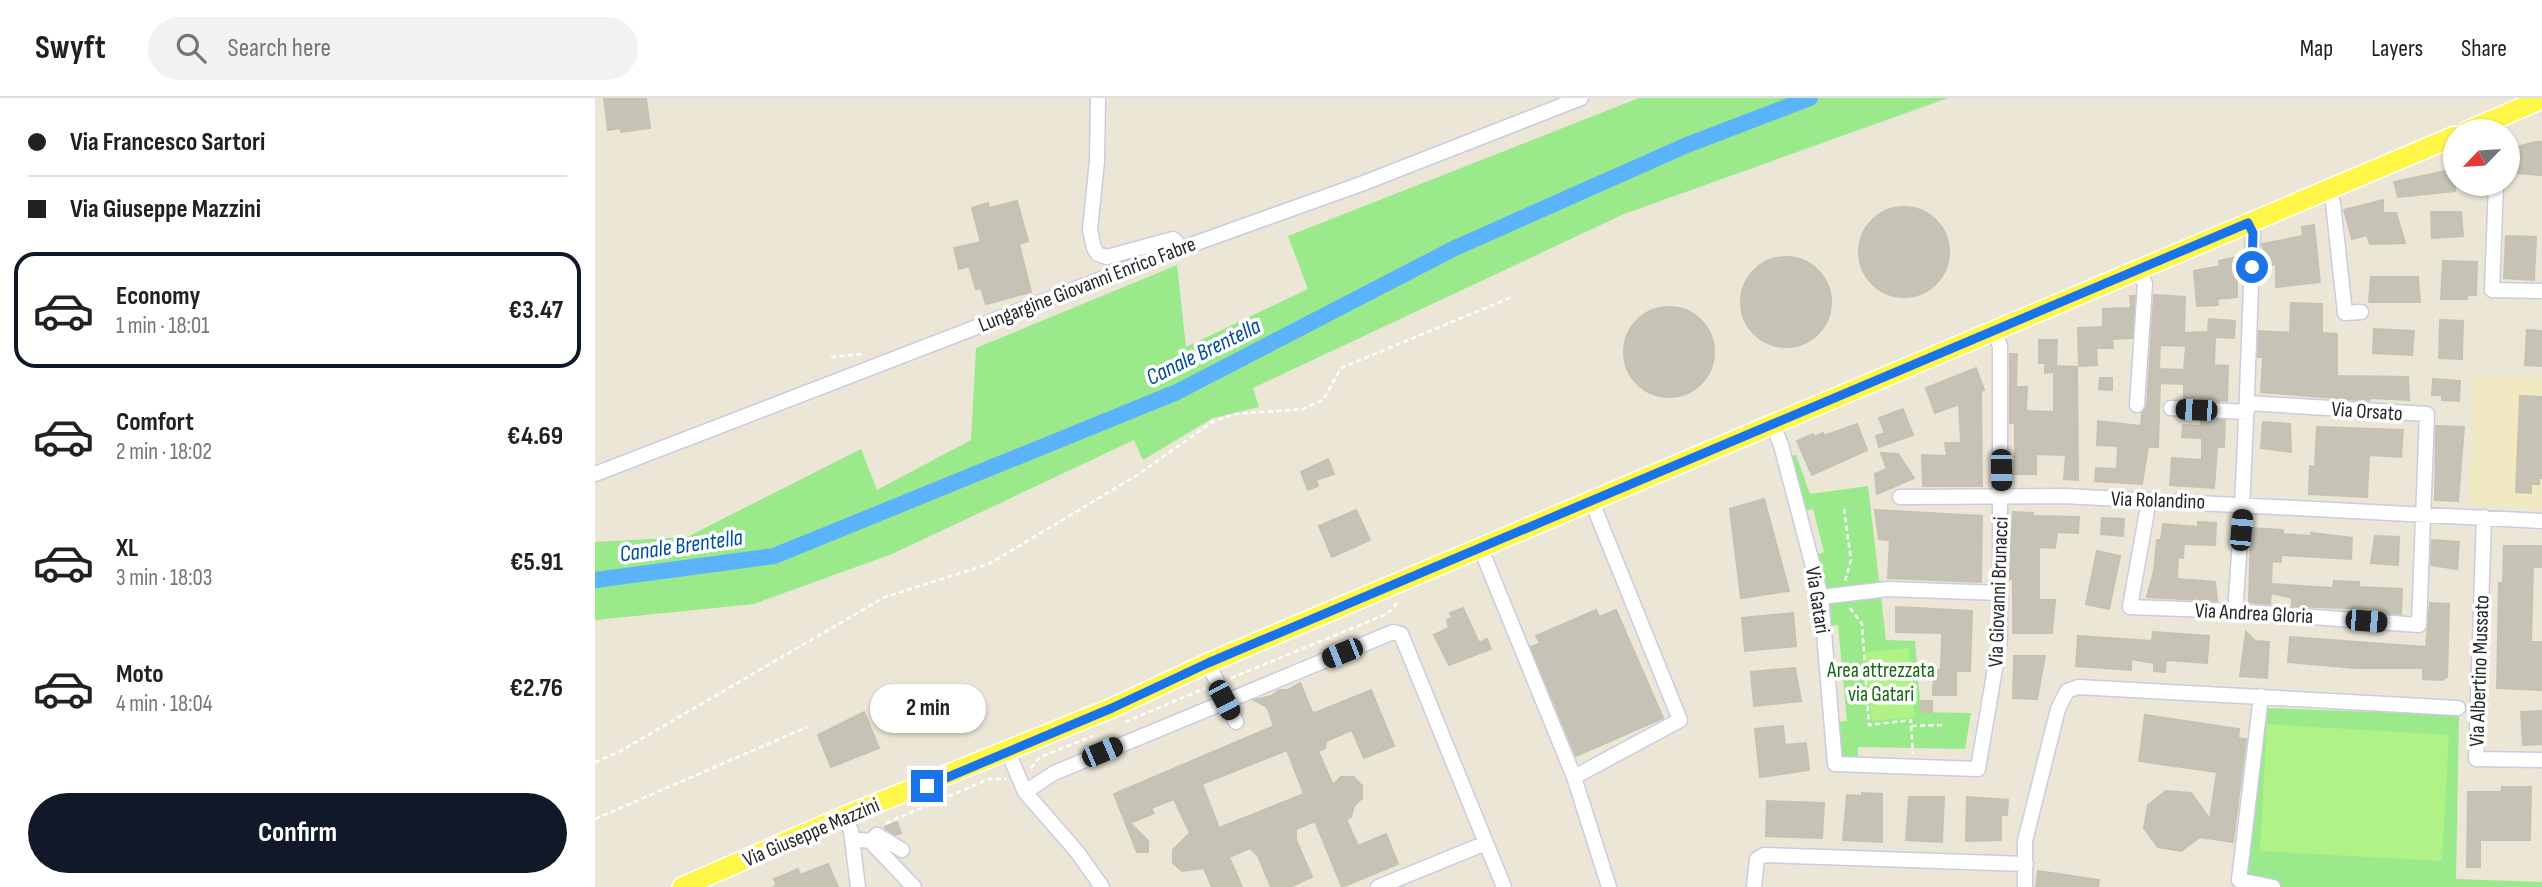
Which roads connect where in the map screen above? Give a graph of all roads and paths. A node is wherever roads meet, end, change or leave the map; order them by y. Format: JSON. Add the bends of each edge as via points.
{"nodes":[{"id":1,"x":1098,"y":98,"type":"edge"},
{"id":2,"x":1581,"y":98,"type":"edge"},
{"id":3,"x":2542,"y":99,"type":"edge"},
{"id":4,"x":2507,"y":119,"type":"edge"},
{"id":5,"x":2443,"y":141,"type":"edge"},
{"id":6,"x":2328,"y":190,"type":"junction"},
{"id":7,"x":2496,"y":196,"type":"edge"},
{"id":8,"x":2248,"y":223,"type":"junction"},
{"id":9,"x":1182,"y":248,"type":"junction"},
{"id":10,"x":2139,"y":270,"type":"junction"},
{"id":11,"x":2542,"y":292,"type":"edge"},
{"id":12,"x":1512,"y":297,"type":"dead end"},
{"id":13,"x":2361,"y":312,"type":"dead end"},
{"id":14,"x":1994,"y":331,"type":"junction"},
{"id":15,"x":2137,"y":405,"type":"dead end"},
{"id":16,"x":2171,"y":408,"type":"dead end"},
{"id":17,"x":2247,"y":408,"type":"junction"},
{"id":18,"x":1773,"y":425,"type":"junction"},
{"id":19,"x":595,"y":474,"type":"edge"},
{"id":20,"x":2001,"y":495,"type":"junction"},
{"id":21,"x":1900,"y":497,"type":"dead end"},
{"id":22,"x":2149,"y":500,"type":"junction"},
{"id":23,"x":1592,"y":502,"type":"junction"},
{"id":24,"x":2244,"y":504,"type":"junction"},
{"id":25,"x":1843,"y":509,"type":"dead end"},
{"id":26,"x":2423,"y":515,"type":"junction"},
{"id":27,"x":2484,"y":517,"type":"junction"},
{"id":28,"x":2542,"y":521,"type":"edge"},
{"id":29,"x":1481,"y":549,"type":"junction"},
{"id":30,"x":2000,"y":593,"type":"junction"},
{"id":31,"x":1406,"y":595,"type":"dead end"},
{"id":32,"x":1831,"y":596,"type":"junction"},
{"id":33,"x":2235,"y":611,"type":"junction"},
{"id":34,"x":1208,"y":663,"type":"junction"},
{"id":35,"x":1225,"y":680,"type":"dead end"},
{"id":36,"x":2261,"y":696,"type":"junction"},
{"id":37,"x":1224,"y":700,"type":"junction"},
{"id":38,"x":2458,"y":708,"type":"dead end"},
{"id":39,"x":1236,"y":722,"type":"dead end"},
{"id":40,"x":1944,"y":725,"type":"dead end"},
{"id":41,"x":1911,"y":726,"type":"junction"},
{"id":42,"x":807,"y":727,"type":"dead end"},
{"id":43,"x":1008,"y":752,"type":"junction"},
{"id":44,"x":2542,"y":760,"type":"edge"},
{"id":45,"x":595,"y":762,"type":"edge"},
{"id":46,"x":1913,"y":766,"type":"junction"},
{"id":47,"x":1977,"y":769,"type":"joint"},
{"id":48,"x":1574,"y":776,"type":"junction"},
{"id":49,"x":1006,"y":779,"type":"dead end"},
{"id":50,"x":1025,"y":792,"type":"junction"},
{"id":51,"x":845,"y":816,"type":"junction"},
{"id":52,"x":595,"y":819,"type":"edge"},
{"id":53,"x":883,"y":824,"type":"dead end"},
{"id":54,"x":852,"y":839,"type":"junction"},
{"id":55,"x":870,"y":841,"type":"junction"},
{"id":56,"x":1486,"y":843,"type":"junction"},
{"id":57,"x":902,"y":850,"type":"dead end"},
{"id":58,"x":2026,"y":864,"type":"junction"},
{"id":59,"x":682,"y":887,"type":"edge"},
{"id":60,"x":858,"y":887,"type":"edge"},
{"id":61,"x":914,"y":887,"type":"edge"},
{"id":62,"x":1102,"y":887,"type":"edge"},
{"id":63,"x":1378,"y":887,"type":"edge"},
{"id":64,"x":1504,"y":887,"type":"edge"},
{"id":65,"x":1609,"y":887,"type":"edge"},
{"id":66,"x":1754,"y":887,"type":"edge"},
{"id":67,"x":2025,"y":887,"type":"edge"},
{"id":68,"x":2273,"y":887,"type":"edge"}],
"edges":[{"from":1,"to":9,"type":"street","via":[[1090,230],[1094,248],[1107,257],[1173,239]]},
{"from":2,"to":9,"type":"street","name":"Lungargine Giovanni Enrico Fabre"},
{"from":3,"to":4,"type":"main road"},
{"from":5,"to":6,"type":"main road","name":"Via Giuseppe Mazzini"},
{"from":6,"to":8,"type":"main road","name":"Via Giuseppe Mazzini"},
{"from":6,"to":13,"type":"street","via":[[2345,313]]},
{"from":7,"to":11,"type":"street","via":[[2492,290]]},
{"from":8,"to":10,"type":"main road","name":"Via Giuseppe Mazzini"},
{"from":8,"to":17,"type":"street","via":[[2253,233]]},
{"from":9,"to":19,"type":"street","name":"Lungargine Giovanni Enrico Fabre"},
{"from":10,"to":14,"type":"main road","name":"Via Giuseppe Mazzini"},
{"from":10,"to":15,"type":"street","via":[[2145,284]]},
{"from":12,"to":45,"type":"path","via":[[1341,368],[1323,400],[1303,409],[1235,414],[1212,422],[1139,474],[989,564],[885,597]]},
{"from":14,"to":18,"type":"main road","name":"Via Giuseppe Mazzini"},
{"from":14,"to":20,"type":"street","name":"Via Giovanni Brunacci","via":[[2000,346]]},
{"from":16,"to":17,"type":"street"},
{"from":17,"to":24,"type":"street"},
{"from":17,"to":26,"type":"street","name":"Via Orsato","via":[[2427,414]]},
{"from":18,"to":23,"type":"main road","name":"Via Giuseppe Mazzini"},
{"from":18,"to":32,"type":"street","name":"Via Gatari"},
{"from":20,"to":21,"type":"street","name":"Via Rolandino"},
{"from":20,"to":22,"type":"street","name":"Via Rolandino"},
{"from":20,"to":30,"type":"street","name":"Via Giovanni Brunacci"},
{"from":22,"to":24,"type":"street","name":"Via Rolandino"},
{"from":22,"to":33,"type":"street","name":"Via Andrea Gloria","via":[[2130,607]]},
{"from":23,"to":29,"type":"main road","name":"Via Giuseppe Mazzini"},
{"from":23,"to":48,"type":"street","via":[[1680,720]]},
{"from":24,"to":26,"type":"street","name":"Via Rolandino"},
{"from":24,"to":33,"type":"street"},
{"from":25,"to":32,"type":"path","via":[[1851,560]]},
{"from":26,"to":27,"type":"street","name":"Via Rolandino"},
{"from":26,"to":33,"type":"street","name":"Via Andrea Gloria","via":[[2419,625]]},
{"from":27,"to":28,"type":"street","name":"Via Rolandino"},
{"from":27,"to":44,"type":"street","name":"Via Albertino Mussato","via":[[2476,759]]},
{"from":29,"to":34,"type":"main road","name":"Via Giuseppe Mazzini"},
{"from":29,"to":48,"type":"street"},
{"from":30,"to":32,"type":"street","via":[[1888,589]]},
{"from":30,"to":47,"type":"street","name":"Via Giovanni Brunacci","via":[[2000,639]]},
{"from":31,"to":35,"type":"path","via":[[1387,614]]},
{"from":32,"to":41,"type":"path","via":[[1862,624],[1869,725],[1911,720]]},
{"from":32,"to":46,"type":"street","name":"Via Gatari","via":[[1835,764]]},
{"from":34,"to":37,"type":"street"},
{"from":34,"to":43,"type":"main road","name":"Via Giuseppe Mazzini"},
{"from":36,"to":38,"type":"street"},
{"from":36,"to":58,"type":"street","via":[[2078,687],[2067,691],[2058,709],[2025,841]]},
{"from":36,"to":68,"type":"street","via":[[2239,880]]},
{"from":37,"to":39,"type":"street"},
{"from":37,"to":50,"type":"street","via":[[1053,773]]},
{"from":37,"to":56,"type":"street","via":[[1394,632],[1401,634]]},
{"from":40,"to":41,"type":"path"},
{"from":41,"to":46,"type":"path"},
{"from":42,"to":52,"type":"path"},
{"from":43,"to":50,"type":"street"},
{"from":43,"to":51,"type":"main road","name":"Via Giuseppe Mazzini"},
{"from":46,"to":47,"type":"street","name":"Via Gatari"},
{"from":48,"to":65,"type":"street"},
{"from":49,"to":53,"type":"path","via":[[989,779]]},
{"from":50,"to":62,"type":"street"},
{"from":51,"to":54,"type":"street"},
{"from":51,"to":59,"type":"main road","name":"Via Giuseppe Mazzini"},
{"from":54,"to":55,"type":"street"},
{"from":54,"to":60,"type":"street"},
{"from":55,"to":57,"type":"street","via":[[877,835]]},
{"from":55,"to":61,"type":"street"},
{"from":56,"to":63,"type":"street"},
{"from":56,"to":64,"type":"street"},
{"from":58,"to":66,"type":"street","via":[[1764,855],[1758,859]]},
{"from":58,"to":67,"type":"street"}]}
